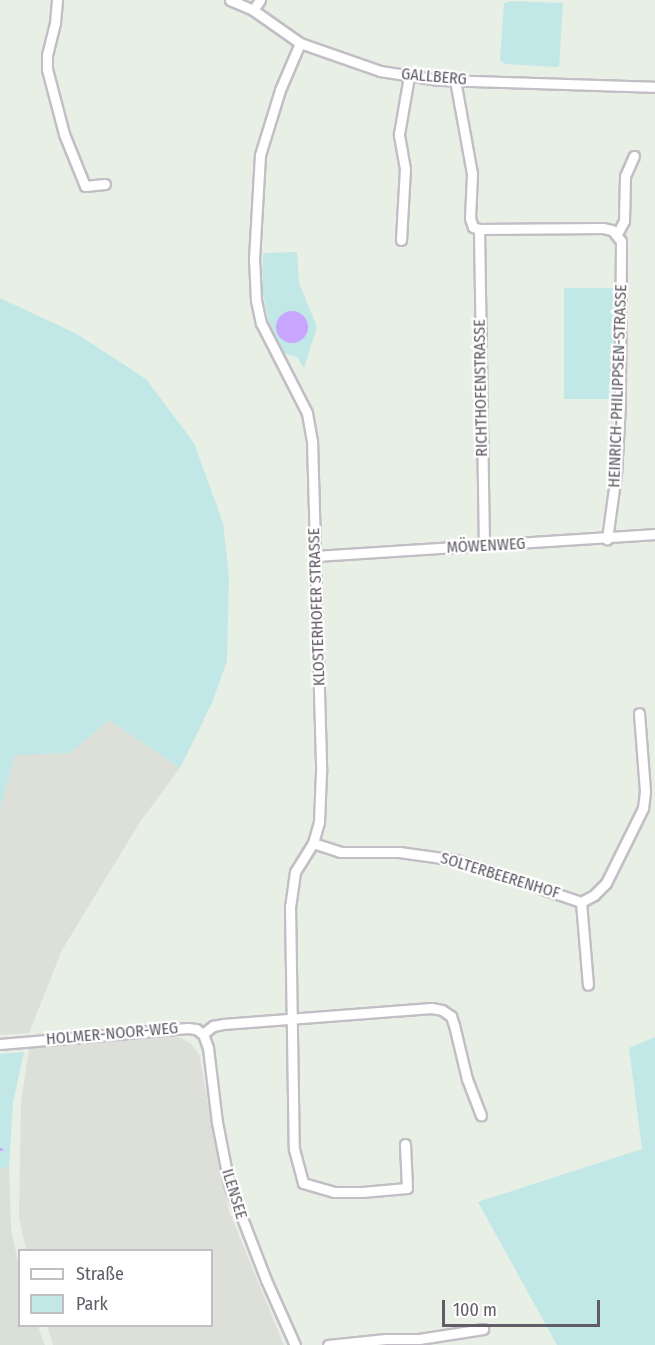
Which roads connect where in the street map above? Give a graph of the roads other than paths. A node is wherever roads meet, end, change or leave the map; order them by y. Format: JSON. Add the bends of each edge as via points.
{"nodes":[{"id":1,"x":57,"y":0,"type":"edge"},
{"id":2,"x":230,"y":0,"type":"edge"},
{"id":3,"x":260,"y":0,"type":"edge"},
{"id":4,"x":253,"y":10,"type":"junction"},
{"id":5,"x":300,"y":43,"type":"junction"},
{"id":6,"x":409,"y":76,"type":"junction"},
{"id":7,"x":455,"y":80,"type":"junction"},
{"id":8,"x":655,"y":87,"type":"edge"},
{"id":9,"x":634,"y":156,"type":"dead end"},
{"id":10,"x":105,"y":183,"type":"dead end"},
{"id":11,"x":479,"y":229,"type":"junction"},
{"id":12,"x":617,"y":234,"type":"junction"},
{"id":13,"x":401,"y":240,"type":"dead end"},
{"id":14,"x":655,"y":534,"type":"edge"},
{"id":15,"x":607,"y":539,"type":"junction"},
{"id":16,"x":484,"y":546,"type":"junction"},
{"id":17,"x":316,"y":556,"type":"junction"},
{"id":18,"x":639,"y":713,"type":"dead end"},
{"id":19,"x":313,"y":843,"type":"junction"},
{"id":20,"x":581,"y":902,"type":"junction"},
{"id":21,"x":588,"y":985,"type":"dead end"},
{"id":22,"x":291,"y":1018,"type":"junction"},
{"id":23,"x":203,"y":1034,"type":"junction"},
{"id":24,"x":0,"y":1044,"type":"edge"},
{"id":25,"x":481,"y":1115,"type":"dead end"},
{"id":26,"x":405,"y":1144,"type":"dead end"},
{"id":27,"x":483,"y":1329,"type":"dead end"},
{"id":28,"x":295,"y":1345,"type":"edge"},
{"id":29,"x":328,"y":1345,"type":"edge"}],
"edges":[{"from":1,"to":10,"type":"street","via":[[47,69],[64,134],[85,186]]},
{"from":2,"to":4,"type":"street","name":"GALLBERG"},
{"from":3,"to":4,"type":"street"},
{"from":4,"to":5,"type":"street","name":"GALLBERG"},
{"from":5,"to":6,"type":"street","name":"GALLBERG","via":[[380,71]]},
{"from":5,"to":17,"type":"street","name":"KLOSTERHOFER STRASSE","via":[[280,90],[260,155],[254,258],[261,323],[307,413],[312,441]]},
{"from":6,"to":7,"type":"street","name":"GALLBERG"},
{"from":6,"to":13,"type":"street","via":[[399,134],[405,169]]},
{"from":7,"to":8,"type":"street","name":"GALLBERG"},
{"from":7,"to":11,"type":"street","via":[[472,174],[470,218],[473,227]]},
{"from":9,"to":12,"type":"street","name":"HEINRICH-PHILIPPSEN-STRASSE","via":[[625,176],[624,221]]},
{"from":11,"to":12,"type":"street","via":[[603,228]]},
{"from":11,"to":16,"type":"street","name":"RICHTHOFENSTRASSE"},
{"from":12,"to":15,"type":"street","name":"HEINRICH-PHILIPPSEN-STRASSE","via":[[623,250],[620,403]]},
{"from":14,"to":15,"type":"street","name":"MÖWENWEG"},
{"from":15,"to":16,"type":"street","name":"MÖWENWEG"},
{"from":16,"to":17,"type":"street","name":"MÖWENWEG"},
{"from":17,"to":19,"type":"street","name":"KLOSTERHOFER STRASSE","via":[[321,772],[319,822]]},
{"from":18,"to":20,"type":"street","name":"SOLTERBEERENHOF","via":[[643,808],[606,883],[594,896]]},
{"from":19,"to":20,"type":"street","name":"SOLTERBEERENHOF","via":[[340,852],[399,852],[456,860]]},
{"from":19,"to":22,"type":"street","name":"KLOSTERHOFER STRASSE","via":[[295,872],[290,906]]},
{"from":20,"to":21,"type":"street","name":"SOLTERBEERENHOF"},
{"from":22,"to":23,"type":"street","name":"HOLMER-NOOR-WEG","via":[[217,1024]]},
{"from":22,"to":25,"type":"street","name":"HOLMER-NOOR-WEG","via":[[442,1010],[451,1016]]},
{"from":22,"to":26,"type":"street","name":"KLOSTERHOFER STRASSE","via":[[294,1149],[303,1183],[334,1192],[407,1188]]},
{"from":23,"to":24,"type":"street","name":"HOLMER-NOOR-WEG","via":[[187,1028]]},
{"from":23,"to":28,"type":"street","name":"ILENSEE","via":[[233,1195]]},
{"from":27,"to":29,"type":"street","via":[[419,1339]]}]}
